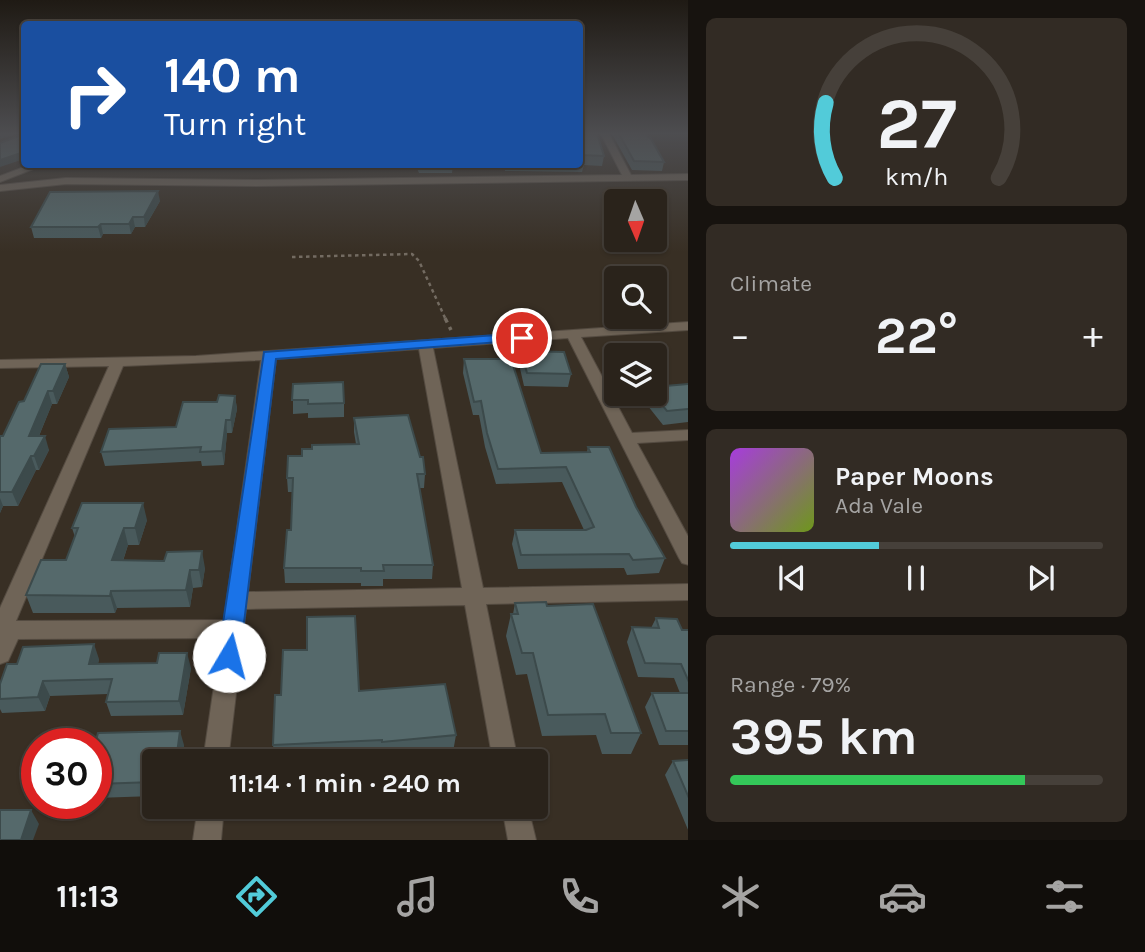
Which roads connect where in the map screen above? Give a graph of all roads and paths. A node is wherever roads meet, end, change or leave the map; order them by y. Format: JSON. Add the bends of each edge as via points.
{"nodes":[{"id":1,"x":545,"y":173,"type":"edge"},
{"id":2,"x":626,"y":173,"type":"edge"},
{"id":3,"x":688,"y":177,"type":"edge"},
{"id":4,"x":628,"y":178,"type":"junction"},
{"id":5,"x":547,"y":179,"type":"junction"},
{"id":6,"x":0,"y":188,"type":"edge"},
{"id":7,"x":292,"y":257,"type":"dead end"},
{"id":8,"x":688,"y":326,"type":"edge"},
{"id":9,"x":572,"y":334,"type":"junction"},
{"id":10,"x":456,"y":342,"type":"junction"},
{"id":11,"x":425,"y":344,"type":"junction"},
{"id":12,"x":269,"y":355,"type":"junction"},
{"id":13,"x":117,"y":363,"type":"junction"},
{"id":14,"x":0,"y":364,"type":"edge"},
{"id":15,"x":688,"y":435,"type":"edge"},
{"id":16,"x":625,"y":438,"type":"junction"},
{"id":17,"x":688,"y":558,"type":"edge"},
{"id":18,"x":688,"y":592,"type":"edge"},
{"id":19,"x":472,"y":596,"type":"junction"},
{"id":20,"x":237,"y":601,"type":"junction"},
{"id":21,"x":232,"y":629,"type":"junction"},
{"id":22,"x":4,"y":630,"type":"edge"},
{"id":23,"x":0,"y":654,"type":"edge"},
{"id":24,"x":217,"y":749,"type":"edge"},
{"id":25,"x":504,"y":749,"type":"edge"},
{"id":26,"x":210,"y":819,"type":"edge"},
{"id":27,"x":518,"y":819,"type":"edge"},
{"id":28,"x":207,"y":840,"type":"edge"},
{"id":29,"x":522,"y":840,"type":"edge"}],
"edges":[{"from":1,"to":5,"type":"street"},
{"from":2,"to":4,"type":"street"},
{"from":3,"to":4,"type":"street"},
{"from":4,"to":5,"type":"street"},
{"from":5,"to":6,"type":"street","via":[[66,181]]},
{"from":7,"to":10,"type":"path","via":[[412,254]]},
{"from":8,"to":9,"type":"street"},
{"from":9,"to":10,"type":"street"},
{"from":9,"to":16,"type":"street"},
{"from":10,"to":11,"type":"street"},
{"from":11,"to":12,"type":"street"},
{"from":11,"to":19,"type":"street"},
{"from":12,"to":13,"type":"street"},
{"from":12,"to":20,"type":"street"},
{"from":13,"to":14,"type":"street"},
{"from":13,"to":22,"type":"street"},
{"from":15,"to":16,"type":"street"},
{"from":16,"to":17,"type":"street"},
{"from":18,"to":19,"type":"street"},
{"from":19,"to":20,"type":"street"},
{"from":19,"to":25,"type":"street"},
{"from":20,"to":21,"type":"street"},
{"from":21,"to":22,"type":"street"},
{"from":21,"to":24,"type":"street"},
{"from":22,"to":23,"type":"street"},
{"from":26,"to":28,"type":"street"},
{"from":27,"to":29,"type":"street"}]}
